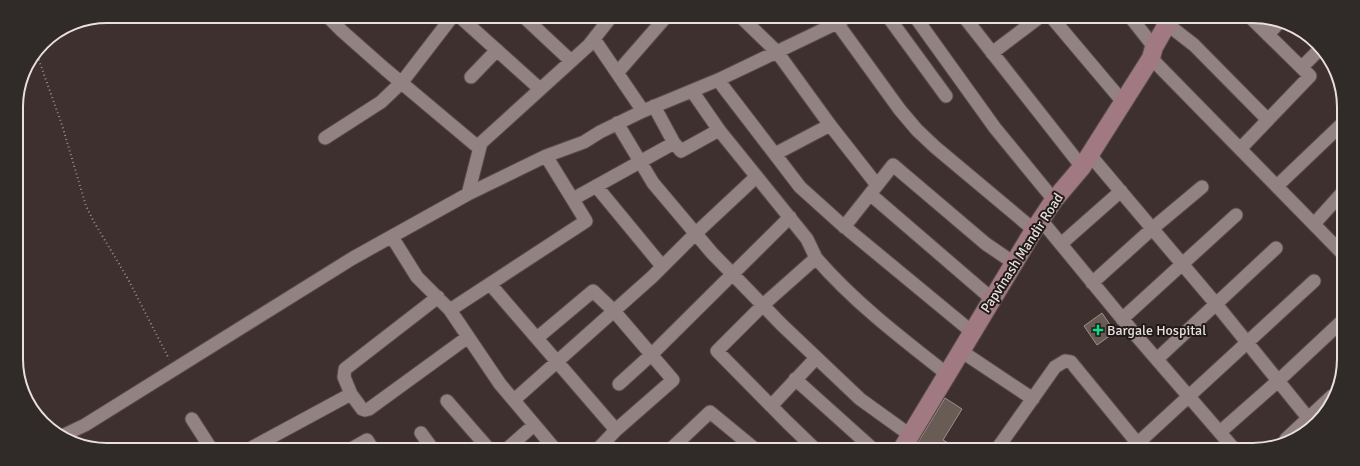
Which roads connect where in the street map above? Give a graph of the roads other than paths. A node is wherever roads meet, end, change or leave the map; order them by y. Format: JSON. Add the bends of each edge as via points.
{"nodes":[{"id":1,"x":334,"y":23,"type":"edge"},
{"id":2,"x":447,"y":23,"type":"edge"},
{"id":3,"x":467,"y":23,"type":"edge"},
{"id":4,"x":530,"y":23,"type":"edge"},
{"id":5,"x":606,"y":23,"type":"edge"},
{"id":6,"x":661,"y":23,"type":"edge"},
{"id":7,"x":747,"y":23,"type":"edge"},
{"id":8,"x":837,"y":23,"type":"edge"},
{"id":9,"x":842,"y":23,"type":"edge"},
{"id":10,"x":893,"y":23,"type":"edge"},
{"id":11,"x":920,"y":23,"type":"edge"},
{"id":12,"x":969,"y":23,"type":"edge"},
{"id":13,"x":1031,"y":23,"type":"edge"},
{"id":14,"x":1056,"y":23,"type":"edge"},
{"id":15,"x":1134,"y":23,"type":"edge"},
{"id":16,"x":1167,"y":23,"type":"edge"},
{"id":17,"x":1169,"y":23,"type":"edge"},
{"id":18,"x":1256,"y":23,"type":"edge"},
{"id":19,"x":1276,"y":26,"type":"edge"},
{"id":20,"x":1268,"y":35,"type":"junction"},
{"id":21,"x":594,"y":39,"type":"junction"},
{"id":22,"x":497,"y":50,"type":"junction"},
{"id":23,"x":777,"y":52,"type":"junction"},
{"id":24,"x":1152,"y":52,"type":"junction"},
{"id":25,"x":992,"y":53,"type":"junction"},
{"id":26,"x":1317,"y":53,"type":"edge"},
{"id":27,"x":571,"y":61,"type":"junction"},
{"id":28,"x":1302,"y":67,"type":"junction"},
{"id":29,"x":617,"y":73,"type":"junction"},
{"id":30,"x":471,"y":77,"type":"dead end"},
{"id":31,"x":718,"y":80,"type":"junction"},
{"id":32,"x":402,"y":82,"type":"junction"},
{"id":33,"x":540,"y":89,"type":"junction"},
{"id":34,"x":692,"y":91,"type":"junction"},
{"id":35,"x":946,"y":96,"type":"dead end"},
{"id":36,"x":1123,"y":102,"type":"junction"},
{"id":37,"x":649,"y":109,"type":"junction"},
{"id":38,"x":1268,"y":120,"type":"junction"},
{"id":39,"x":617,"y":123,"type":"junction"},
{"id":40,"x":830,"y":125,"type":"junction"},
{"id":41,"x":1337,"y":129,"type":"edge"},
{"id":42,"x":719,"y":130,"type":"junction"},
{"id":43,"x":325,"y":138,"type":"dead end"},
{"id":44,"x":674,"y":143,"type":"junction"},
{"id":45,"x":479,"y":148,"type":"junction"},
{"id":46,"x":1240,"y":149,"type":"junction"},
{"id":47,"x":775,"y":154,"type":"junction"},
{"id":48,"x":546,"y":156,"type":"junction"},
{"id":49,"x":640,"y":161,"type":"junction"},
{"id":50,"x":1086,"y":161,"type":"junction"},
{"id":51,"x":756,"y":177,"type":"junction"},
{"id":52,"x":596,"y":186,"type":"junction"},
{"id":53,"x":1277,"y":186,"type":"junction"},
{"id":54,"x":1202,"y":187,"type":"dead end"},
{"id":55,"x":873,"y":189,"type":"junction"},
{"id":56,"x":1121,"y":191,"type":"junction"},
{"id":57,"x":468,"y":194,"type":"junction"},
{"id":58,"x":573,"y":199,"type":"junction"},
{"id":59,"x":1337,"y":199,"type":"edge"},
{"id":60,"x":1054,"y":200,"type":"junction"},
{"id":61,"x":1236,"y":215,"type":"dead end"},
{"id":62,"x":790,"y":217,"type":"junction"},
{"id":63,"x":1314,"y":224,"type":"junction"},
{"id":64,"x":1037,"y":225,"type":"junction"},
{"id":65,"x":844,"y":226,"type":"junction"},
{"id":66,"x":1153,"y":228,"type":"junction"},
{"id":67,"x":695,"y":234,"type":"junction"},
{"id":68,"x":392,"y":238,"type":"junction"},
{"id":69,"x":1061,"y":244,"type":"junction"},
{"id":70,"x":1337,"y":247,"type":"edge"},
{"id":71,"x":1276,"y":248,"type":"dead end"},
{"id":72,"x":816,"y":258,"type":"junction"},
{"id":73,"x":1014,"y":263,"type":"junction"},
{"id":74,"x":1182,"y":264,"type":"junction"},
{"id":75,"x":662,"y":266,"type":"junction"},
{"id":76,"x":732,"y":274,"type":"junction"},
{"id":77,"x":1314,"y":281,"type":"dead end"},
{"id":78,"x":1092,"y":283,"type":"junction"},
{"id":79,"x":490,"y":284,"type":"junction"},
{"id":80,"x":438,"y":297,"type":"junction"},
{"id":81,"x":992,"y":299,"type":"junction"},
{"id":82,"x":1216,"y":304,"type":"junction"},
{"id":83,"x":762,"y":305,"type":"junction"},
{"id":84,"x":450,"y":310,"type":"junction"},
{"id":85,"x":614,"y":311,"type":"junction"},
{"id":86,"x":1122,"y":319,"type":"junction"},
{"id":87,"x":1337,"y":326,"type":"edge"},
{"id":88,"x":972,"y":332,"type":"junction"},
{"id":89,"x":468,"y":336,"type":"junction"},
{"id":90,"x":537,"y":338,"type":"junction"},
{"id":91,"x":1246,"y":342,"type":"junction"},
{"id":92,"x":961,"y":351,"type":"junction"},
{"id":93,"x":651,"y":355,"type":"junction"},
{"id":94,"x":816,"y":358,"type":"junction"},
{"id":95,"x":1157,"y":359,"type":"junction"},
{"id":96,"x":557,"y":361,"type":"junction"},
{"id":97,"x":947,"y":374,"type":"junction"},
{"id":98,"x":796,"y":379,"type":"junction"},
{"id":99,"x":1278,"y":381,"type":"junction"},
{"id":100,"x":619,"y":384,"type":"dead end"},
{"id":101,"x":352,"y":394,"type":"junction"},
{"id":102,"x":1189,"y":396,"type":"junction"},
{"id":103,"x":1033,"y":399,"type":"junction"},
{"id":104,"x":514,"y":400,"type":"junction"},
{"id":105,"x":447,"y":401,"type":"dead end"},
{"id":106,"x":771,"y":406,"type":"junction"},
{"id":107,"x":192,"y":419,"type":"dead end"},
{"id":108,"x":1310,"y":421,"type":"edge"},
{"id":109,"x":534,"y":425,"type":"junction"},
{"id":110,"x":616,"y":430,"type":"junction"},
{"id":111,"x":1220,"y":432,"type":"junction"},
{"id":112,"x":68,"y":433,"type":"edge"},
{"id":113,"x":421,"y":433,"type":"dead end"},
{"id":114,"x":906,"y":442,"type":"edge"},
{"id":115,"x":207,"y":443,"type":"edge"},
{"id":116,"x":260,"y":443,"type":"edge"},
{"id":117,"x":428,"y":443,"type":"edge"},
{"id":118,"x":484,"y":443,"type":"edge"},
{"id":119,"x":514,"y":443,"type":"edge"},
{"id":120,"x":550,"y":443,"type":"edge"},
{"id":121,"x":604,"y":443,"type":"edge"},
{"id":122,"x":677,"y":443,"type":"edge"},
{"id":123,"x":749,"y":443,"type":"edge"},
{"id":124,"x":809,"y":443,"type":"edge"},
{"id":125,"x":866,"y":443,"type":"edge"},
{"id":126,"x":1002,"y":443,"type":"edge"},
{"id":127,"x":1135,"y":443,"type":"edge"},
{"id":128,"x":1142,"y":443,"type":"edge"},
{"id":129,"x":1230,"y":443,"type":"edge"}],
"edges":[{"from":1,"to":32,"type":"street"},
{"from":2,"to":32,"type":"street"},
{"from":3,"to":22,"type":"street"},
{"from":4,"to":27,"type":"street"},
{"from":5,"to":21,"type":"street"},
{"from":6,"to":29,"type":"street"},
{"from":7,"to":23,"type":"street"},
{"from":8,"to":23,"type":"street"},
{"from":9,"to":64,"type":"street","via":[[900,110],[917,130],[935,147]]},
{"from":10,"to":35,"type":"street"},
{"from":11,"to":60,"type":"street","via":[[995,128]]},
{"from":12,"to":25,"type":"street"},
{"from":13,"to":25,"type":"street"},
{"from":14,"to":36,"type":"street"},
{"from":15,"to":24,"type":"street"},
{"from":16,"to":24,"type":"street","name":"Papvinash Mandir Road"},
{"from":17,"to":38,"type":"street"},
{"from":18,"to":20,"type":"street"},
{"from":19,"to":20,"type":"street"},
{"from":20,"to":28,"type":"street"},
{"from":21,"to":27,"type":"street"},
{"from":21,"to":29,"type":"street"},
{"from":22,"to":30,"type":"street"},
{"from":22,"to":33,"type":"street"},
{"from":23,"to":31,"type":"street"},
{"from":23,"to":40,"type":"street"},
{"from":24,"to":36,"type":"street","name":"Papvinash Mandir Road"},
{"from":24,"to":46,"type":"street"},
{"from":25,"to":50,"type":"street"},
{"from":26,"to":28,"type":"street"},
{"from":27,"to":33,"type":"street"},
{"from":28,"to":38,"type":"street","via":[[1310,76]]},
{"from":29,"to":37,"type":"street"},
{"from":31,"to":34,"type":"street"},
{"from":31,"to":47,"type":"street"},
{"from":32,"to":43,"type":"street","via":[[381,102]]},
{"from":32,"to":45,"type":"street"},
{"from":33,"to":45,"type":"street","via":[[481,142]]},
{"from":34,"to":37,"type":"street"},
{"from":34,"to":42,"type":"street"},
{"from":36,"to":50,"type":"street","name":"Papvinash Mandir Road"},
{"from":37,"to":39,"type":"street"},
{"from":37,"to":44,"type":"street"},
{"from":38,"to":46,"type":"street"},
{"from":39,"to":48,"type":"street","via":[[584,142]]},
{"from":39,"to":49,"type":"street"},
{"from":40,"to":47,"type":"street"},
{"from":40,"to":55,"type":"street"},
{"from":41,"to":53,"type":"street"},
{"from":42,"to":44,"type":"street","via":[[681,151]]},
{"from":42,"to":51,"type":"street"},
{"from":44,"to":49,"type":"street"},
{"from":45,"to":57,"type":"street"},
{"from":46,"to":53,"type":"street"},
{"from":47,"to":65,"type":"street","via":[[800,187]]},
{"from":48,"to":57,"type":"street"},
{"from":48,"to":58,"type":"street"},
{"from":49,"to":52,"type":"street"},
{"from":49,"to":67,"type":"street","via":[[653,183]]},
{"from":50,"to":56,"type":"street"},
{"from":50,"to":60,"type":"street","name":"Papvinash Mandir Road"},
{"from":51,"to":62,"type":"street"},
{"from":51,"to":67,"type":"street"},
{"from":52,"to":58,"type":"street"},
{"from":52,"to":75,"type":"street"},
{"from":53,"to":63,"type":"street"},
{"from":54,"to":66,"type":"street"},
{"from":55,"to":65,"type":"street"},
{"from":55,"to":73,"type":"street","via":[[893,165],[986,244]]},
{"from":55,"to":81,"type":"street"},
{"from":56,"to":66,"type":"street"},
{"from":56,"to":69,"type":"street"},
{"from":57,"to":68,"type":"street"},
{"from":58,"to":79,"type":"street","via":[[586,221]]},
{"from":59,"to":63,"type":"street"},
{"from":60,"to":64,"type":"street","name":"Papvinash Mandir Road"},
{"from":61,"to":74,"type":"street"},
{"from":62,"to":72,"type":"street","via":[[807,239]]},
{"from":62,"to":76,"type":"street"},
{"from":63,"to":70,"type":"street"},
{"from":64,"to":69,"type":"street"},
{"from":64,"to":73,"type":"street","name":"Papvinash Mandir Road"},
{"from":65,"to":88,"type":"street"},
{"from":66,"to":74,"type":"street"},
{"from":66,"to":78,"type":"street"},
{"from":67,"to":75,"type":"street"},
{"from":67,"to":76,"type":"street"},
{"from":68,"to":80,"type":"street","via":[[417,277]]},
{"from":68,"to":112,"type":"street","via":[[353,258],[85,425]]},
{"from":69,"to":78,"type":"street"},
{"from":71,"to":82,"type":"street"},
{"from":72,"to":83,"type":"street"},
{"from":72,"to":97,"type":"street","via":[[891,331]]},
{"from":73,"to":81,"type":"street","name":"Papvinash Mandir Road"},
{"from":74,"to":82,"type":"street"},
{"from":74,"to":86,"type":"street"},
{"from":75,"to":85,"type":"street"},
{"from":76,"to":83,"type":"street"},
{"from":76,"to":93,"type":"street"},
{"from":77,"to":91,"type":"street"},
{"from":78,"to":86,"type":"street"},
{"from":79,"to":84,"type":"street"},
{"from":79,"to":90,"type":"street"},
{"from":80,"to":84,"type":"street"},
{"from":80,"to":101,"type":"street","via":[[345,369],[344,377]]},
{"from":81,"to":88,"type":"street","name":"Papvinash Mandir Road"},
{"from":82,"to":91,"type":"street"},
{"from":82,"to":95,"type":"street"},
{"from":83,"to":94,"type":"street"},
{"from":83,"to":106,"type":"street","via":[[717,351]]},
{"from":84,"to":89,"type":"street"},
{"from":85,"to":90,"type":"street","via":[[593,291]]},
{"from":85,"to":93,"type":"street"},
{"from":85,"to":96,"type":"street"},
{"from":86,"to":95,"type":"street"},
{"from":87,"to":99,"type":"street"},
{"from":88,"to":92,"type":"street","name":"Papvinash Mandir Road"},
{"from":89,"to":101,"type":"street","via":[[369,409],[362,409]]},
{"from":89,"to":104,"type":"street","via":[[500,384]]},
{"from":90,"to":96,"type":"street"},
{"from":91,"to":99,"type":"street"},
{"from":91,"to":102,"type":"street"},
{"from":92,"to":97,"type":"street","name":"Papvinash Mandir Road"},
{"from":92,"to":103,"type":"street"},
{"from":93,"to":100,"type":"street"},
{"from":93,"to":110,"type":"street","via":[[673,380]]},
{"from":94,"to":98,"type":"street"},
{"from":94,"to":114,"type":"street"},
{"from":95,"to":102,"type":"street"},
{"from":96,"to":104,"type":"street"},
{"from":96,"to":110,"type":"street"},
{"from":97,"to":114,"type":"street","name":"Papvinash Mandir Road"},
{"from":98,"to":106,"type":"street"},
{"from":98,"to":125,"type":"street"},
{"from":99,"to":108,"type":"street"},
{"from":99,"to":111,"type":"street"},
{"from":101,"to":116,"type":"street"},
{"from":102,"to":111,"type":"street"},
{"from":102,"to":128,"type":"street"},
{"from":103,"to":126,"type":"street"},
{"from":103,"to":127,"type":"street","via":[[1055,366],[1064,361],[1071,362]]},
{"from":104,"to":109,"type":"street"},
{"from":105,"to":118,"type":"street"},
{"from":106,"to":124,"type":"street"},
{"from":107,"to":115,"type":"street"},
{"from":109,"to":119,"type":"street"},
{"from":109,"to":120,"type":"street"},
{"from":110,"to":121,"type":"street"},
{"from":111,"to":129,"type":"street"},
{"from":113,"to":117,"type":"street"},
{"from":122,"to":123,"type":"street","via":[[710,412]]}]}
